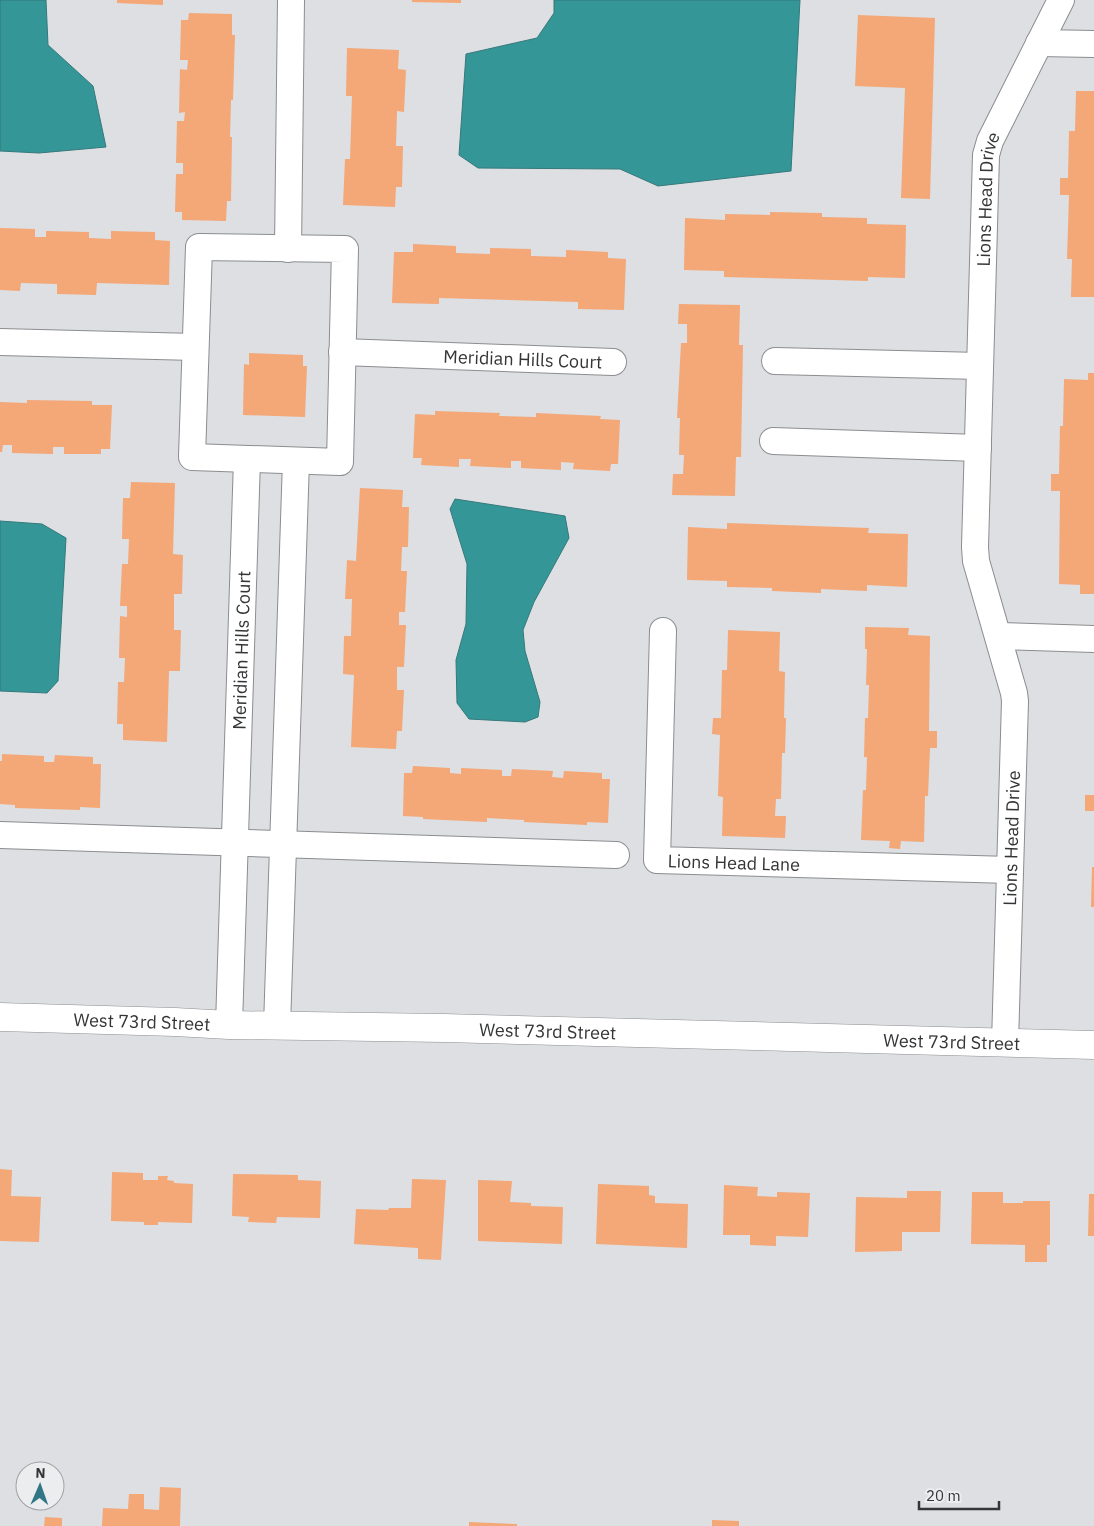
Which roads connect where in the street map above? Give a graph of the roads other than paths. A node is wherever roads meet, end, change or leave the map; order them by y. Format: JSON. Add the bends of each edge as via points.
{"nodes":[{"id":1,"x":291,"y":0,"type":"edge"},
{"id":2,"x":1061,"y":0,"type":"edge"},
{"id":3,"x":1039,"y":43,"type":"junction"},
{"id":4,"x":1094,"y":44,"type":"edge"},
{"id":5,"x":288,"y":249,"type":"junction"},
{"id":6,"x":0,"y":342,"type":"edge"},
{"id":7,"x":196,"y":347,"type":"junction"},
{"id":8,"x":342,"y":352,"type":"junction"},
{"id":9,"x":775,"y":361,"type":"dead end"},
{"id":10,"x":613,"y":362,"type":"dead end"},
{"id":11,"x":980,"y":366,"type":"junction"},
{"id":12,"x":773,"y":441,"type":"dead end"},
{"id":13,"x":978,"y":448,"type":"junction"},
{"id":14,"x":247,"y":459,"type":"junction"},
{"id":15,"x":296,"y":461,"type":"junction"},
{"id":16,"x":664,"y":631,"type":"dead end"},
{"id":17,"x":998,"y":636,"type":"junction"},
{"id":18,"x":1094,"y":639,"type":"edge"},
{"id":19,"x":0,"y":835,"type":"edge"},
{"id":20,"x":235,"y":842,"type":"junction"},
{"id":21,"x":283,"y":844,"type":"junction"},
{"id":22,"x":616,"y":854,"type":"dead end"},
{"id":23,"x":1010,"y":870,"type":"junction"},
{"id":24,"x":0,"y":1017,"type":"edge"},
{"id":25,"x":229,"y":1025,"type":"junction"},
{"id":26,"x":277,"y":1026,"type":"junction"},
{"id":27,"x":1005,"y":1043,"type":"junction"},
{"id":28,"x":1094,"y":1045,"type":"edge"}],
"edges":[{"from":1,"to":5,"type":"street"},
{"from":2,"to":3,"type":"street","name":"Lions Head Drive"},
{"from":3,"to":4,"type":"street"},
{"from":3,"to":11,"type":"street","name":"Lions Head Drive","via":[[986,155]]},
{"from":5,"to":7,"type":"street","via":[[199,247]]},
{"from":5,"to":8,"type":"street","via":[[345,249]]},
{"from":6,"to":7,"type":"street"},
{"from":7,"to":14,"type":"street","via":[[192,457]]},
{"from":8,"to":10,"type":"street","name":"Meridian Hills Court"},
{"from":8,"to":15,"type":"street","via":[[340,462]]},
{"from":9,"to":11,"type":"street"},
{"from":11,"to":13,"type":"street","name":"Lions Head Drive"},
{"from":12,"to":13,"type":"street"},
{"from":13,"to":17,"type":"street","name":"Lions Head Drive","via":[[976,561]]},
{"from":14,"to":15,"type":"street"},
{"from":14,"to":20,"type":"street","name":"Meridian Hills Court"},
{"from":15,"to":21,"type":"street"},
{"from":16,"to":23,"type":"street","name":"Lions Head Lane","via":[[657,860]]},
{"from":17,"to":18,"type":"street"},
{"from":17,"to":23,"type":"street","name":"Lions Head Drive","via":[[1015,701]]},
{"from":19,"to":20,"type":"street"},
{"from":20,"to":21,"type":"street"},
{"from":20,"to":25,"type":"street","name":"Meridian Hills Court"},
{"from":21,"to":22,"type":"street"},
{"from":21,"to":26,"type":"street"},
{"from":23,"to":27,"type":"street","name":"Lions Head Drive"},
{"from":24,"to":25,"type":"main road","name":"West 73rd Street"},
{"from":25,"to":26,"type":"main road","name":"West 73rd Street"},
{"from":26,"to":27,"type":"main road","name":"West 73rd Street"},
{"from":27,"to":28,"type":"main road","name":"West 73rd Street"}]}
